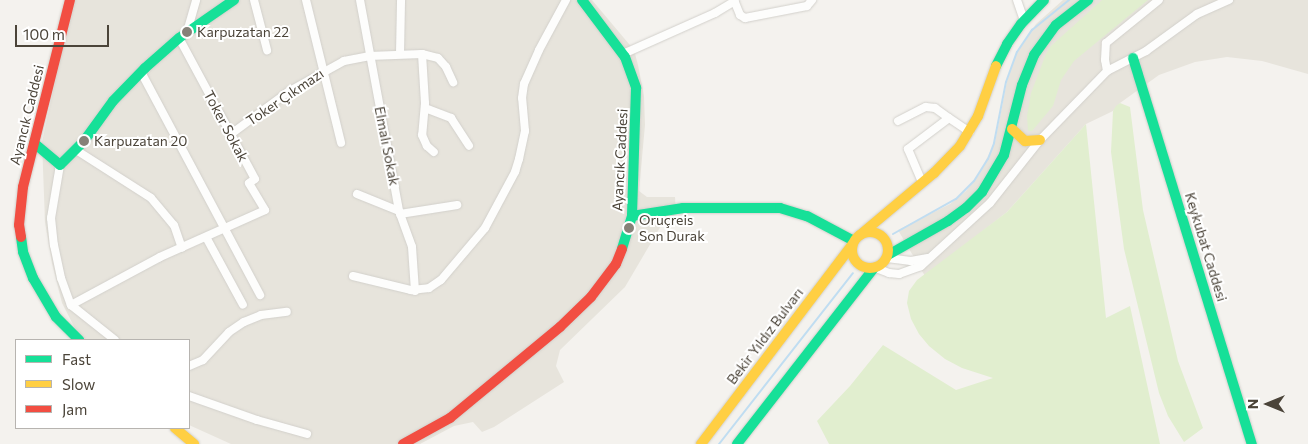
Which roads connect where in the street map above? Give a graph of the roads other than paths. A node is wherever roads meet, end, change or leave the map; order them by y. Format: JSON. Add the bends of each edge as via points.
{"nodes":[{"id":1,"x":70,"y":0,"type":"edge"},
{"id":2,"x":196,"y":0,"type":"edge"},
{"id":3,"x":234,"y":0,"type":"edge"},
{"id":4,"x":254,"y":0,"type":"edge"},
{"id":5,"x":306,"y":0,"type":"edge"},
{"id":6,"x":360,"y":0,"type":"edge"},
{"id":7,"x":401,"y":0,"type":"edge"},
{"id":8,"x":566,"y":0,"type":"edge"},
{"id":9,"x":582,"y":0,"type":"edge"},
{"id":10,"x":734,"y":0,"type":"edge"},
{"id":11,"x":812,"y":0,"type":"edge"},
{"id":12,"x":1017,"y":0,"type":"edge"},
{"id":13,"x":1044,"y":0,"type":"edge"},
{"id":14,"x":1088,"y":0,"type":"edge"},
{"id":15,"x":1159,"y":0,"type":"edge"},
{"id":16,"x":1229,"y":0,"type":"edge"},
{"id":17,"x":1024,"y":20,"type":"junction"},
{"id":18,"x":183,"y":35,"type":"junction"},
{"id":19,"x":267,"y":50,"type":"dead end"},
{"id":20,"x":400,"y":54,"type":"junction"},
{"id":21,"x":422,"y":54,"type":"junction"},
{"id":22,"x":623,"y":54,"type":"junction"},
{"id":23,"x":369,"y":56,"type":"junction"},
{"id":24,"x":1132,"y":58,"type":"junction"},
{"id":25,"x":323,"y":70,"type":"junction"},
{"id":26,"x":1107,"y":71,"type":"junction"},
{"id":27,"x":141,"y":72,"type":"junction"},
{"id":28,"x":453,"y":82,"type":"dead end"},
{"id":29,"x":425,"y":108,"type":"junction"},
{"id":30,"x":948,"y":118,"type":"junction"},
{"id":31,"x":898,"y":121,"type":"dead end"},
{"id":32,"x":1012,"y":129,"type":"junction"},
{"id":33,"x":970,"y":132,"type":"junction"},
{"id":34,"x":231,"y":134,"type":"junction"},
{"id":35,"x":1040,"y":140,"type":"junction"},
{"id":36,"x":34,"y":143,"type":"junction"},
{"id":37,"x":341,"y":143,"type":"dead end"},
{"id":38,"x":469,"y":146,"type":"dead end"},
{"id":39,"x":76,"y":150,"type":"junction"},
{"id":40,"x":434,"y":152,"type":"dead end"},
{"id":41,"x":60,"y":165,"type":"junction"},
{"id":42,"x":922,"y":182,"type":"junction"},
{"id":43,"x":357,"y":194,"type":"dead end"},
{"id":44,"x":457,"y":205,"type":"dead end"},
{"id":45,"x":400,"y":212,"type":"junction"},
{"id":46,"x":632,"y":216,"type":"junction"},
{"id":47,"x":225,"y":228,"type":"junction"},
{"id":48,"x":206,"y":237,"type":"junction"},
{"id":49,"x":855,"y":240,"type":"junction"},
{"id":50,"x":182,"y":248,"type":"junction"},
{"id":51,"x":887,"y":256,"type":"junction"},
{"id":52,"x":932,"y":256,"type":"junction"},
{"id":53,"x":875,"y":268,"type":"junction"},
{"id":54,"x":353,"y":276,"type":"dead end"},
{"id":55,"x":415,"y":291,"type":"junction"},
{"id":56,"x":260,"y":295,"type":"dead end"},
{"id":57,"x":71,"y":305,"type":"junction"},
{"id":58,"x":243,"y":305,"type":"dead end"},
{"id":59,"x":287,"y":312,"type":"dead end"},
{"id":60,"x":78,"y":339,"type":"edge"},
{"id":61,"x":114,"y":339,"type":"edge"},
{"id":62,"x":190,"y":366,"type":"edge"},
{"id":63,"x":190,"y":396,"type":"edge"},
{"id":64,"x":175,"y":429,"type":"edge"},
{"id":65,"x":307,"y":434,"type":"dead end"},
{"id":66,"x":194,"y":444,"type":"edge"},
{"id":67,"x":403,"y":444,"type":"edge"},
{"id":68,"x":701,"y":444,"type":"edge"},
{"id":69,"x":737,"y":444,"type":"edge"},
{"id":70,"x":1252,"y":444,"type":"edge"}],
"edges":[{"from":1,"to":36,"type":"street","name":"Ayancık Caddesi"},
{"from":2,"to":18,"type":"street"},
{"from":3,"to":18,"type":"street"},
{"from":4,"to":19,"type":"street"},
{"from":5,"to":25,"type":"street"},
{"from":6,"to":23,"type":"street","name":"Elmalı Sokak"},
{"from":7,"to":20,"type":"street"},
{"from":8,"to":55,"type":"street","via":[[524,84],[525,131],[515,172],[485,228],[437,283]]},
{"from":9,"to":22,"type":"street","name":"Ayancık Caddesi"},
{"from":10,"to":11,"type":"street","via":[[740,15],[745,18],[807,6]]},
{"from":10,"to":22,"type":"street","via":[[715,13]]},
{"from":12,"to":17,"type":"street"},
{"from":13,"to":17,"type":"street","name":"Bekir Yıldız Bulvarı"},
{"from":14,"to":32,"type":"street","via":[[1056,25],[1034,55],[1022,86]]},
{"from":15,"to":26,"type":"street","via":[[1106,43]]},
{"from":16,"to":24,"type":"street","via":[[1197,14]]},
{"from":17,"to":33,"type":"street","name":"Bekir Yıldız Bulvarı","via":[[1002,54]]},
{"from":18,"to":27,"type":"street"},
{"from":18,"to":34,"type":"street","name":"Toker Sokak"},
{"from":20,"to":21,"type":"street","name":"Toker Çıkmazı"},
{"from":20,"to":23,"type":"street","name":"Toker Çıkmazı"},
{"from":21,"to":28,"type":"street","via":[[438,58]]},
{"from":21,"to":29,"type":"street"},
{"from":22,"to":46,"type":"street","name":"Ayancık Caddesi","via":[[634,80],[637,111]]},
{"from":23,"to":25,"type":"street","name":"Toker Çıkmazı"},
{"from":23,"to":45,"type":"street","name":"Elmalı Sokak"},
{"from":24,"to":26,"type":"street"},
{"from":24,"to":70,"type":"street","name":"Keykubat Caddesi"},
{"from":25,"to":34,"type":"street","name":"Toker Çıkmazı"},
{"from":25,"to":37,"type":"street"},
{"from":26,"to":35,"type":"street"},
{"from":27,"to":39,"type":"street","via":[[113,101]]},
{"from":27,"to":47,"type":"street"},
{"from":29,"to":38,"type":"street","via":[[451,118]]},
{"from":29,"to":40,"type":"street","via":[[422,135]]},
{"from":30,"to":31,"type":"street","via":[[928,107]]},
{"from":30,"to":33,"type":"street"},
{"from":30,"to":42,"type":"street","via":[[908,149]]},
{"from":32,"to":35,"type":"street","via":[[1025,141]]},
{"from":32,"to":51,"type":"street","via":[[1000,165],[974,201],[948,222]]},
{"from":33,"to":42,"type":"street","name":"Bekir Yıldız Bulvarı","via":[[952,156]]},
{"from":34,"to":47,"type":"street","name":"Toker Sokak","via":[[255,179],[249,183],[265,210]]},
{"from":35,"to":52,"type":"street","via":[[990,202]]},
{"from":36,"to":41,"type":"street"},
{"from":36,"to":60,"type":"street","name":"Ayancık Caddesi","via":[[23,187],[19,225],[23,252],[33,278],[56,317]]},
{"from":39,"to":41,"type":"street"},
{"from":39,"to":50,"type":"street","via":[[151,198],[174,225]]},
{"from":41,"to":57,"type":"street","via":[[51,218],[52,232],[59,272]]},
{"from":42,"to":49,"type":"street","name":"Bekir Yıldız Bulvarı"},
{"from":43,"to":45,"type":"street"},
{"from":44,"to":45,"type":"street"},
{"from":45,"to":55,"type":"street","name":"Elmalı Sokak","via":[[412,247]]},
{"from":46,"to":49,"type":"street","via":[[682,208],[780,208],[807,216]]},
{"from":46,"to":67,"type":"street","name":"Ayancık Caddesi","via":[[616,264],[591,297],[560,327],[450,418]]},
{"from":47,"to":48,"type":"street"},
{"from":47,"to":56,"type":"street"},
{"from":48,"to":50,"type":"street"},
{"from":48,"to":58,"type":"street"},
{"from":49,"to":51,"type":"street","via":[[872,232],[879,235],[887,244]]},
{"from":49,"to":53,"type":"street","via":[[852,257],[864,268]]},
{"from":49,"to":68,"type":"street","name":"Bekir Yıldız Bulvarı"},
{"from":50,"to":57,"type":"street"},
{"from":51,"to":52,"type":"street","via":[[915,261]]},
{"from":51,"to":53,"type":"street"},
{"from":52,"to":53,"type":"street","via":[[905,274]]},
{"from":53,"to":69,"type":"street"},
{"from":54,"to":55,"type":"street"},
{"from":57,"to":61,"type":"street"},
{"from":59,"to":62,"type":"street","via":[[244,322],[229,332],[203,360]]},
{"from":63,"to":65,"type":"street"},
{"from":64,"to":66,"type":"street"}]}
